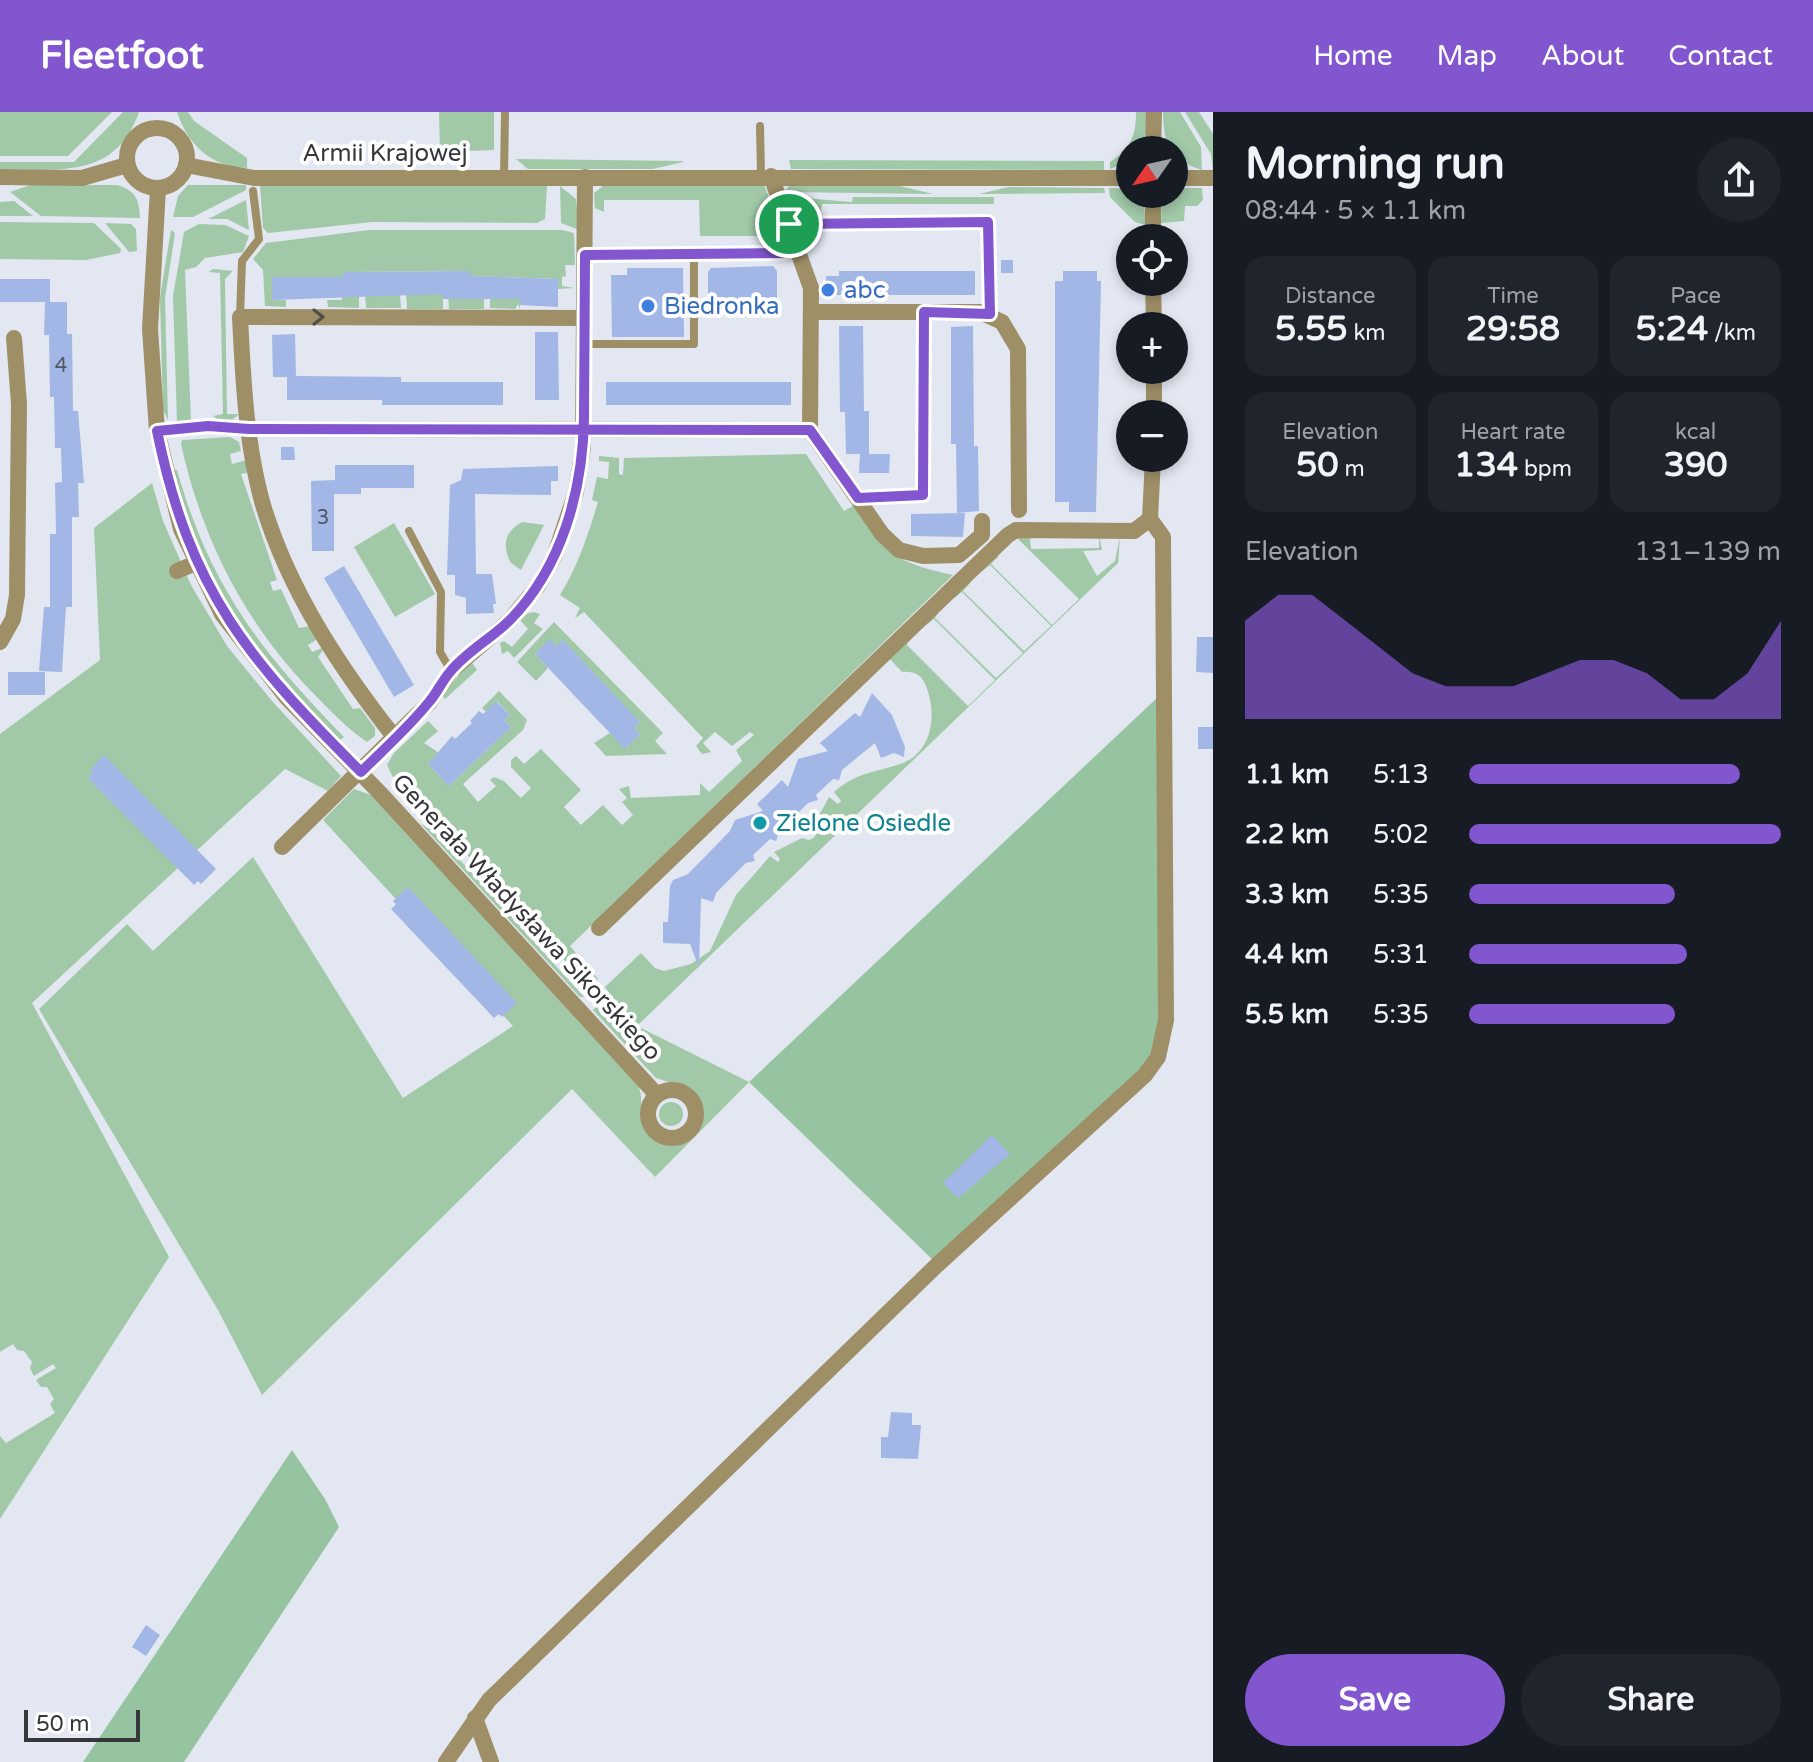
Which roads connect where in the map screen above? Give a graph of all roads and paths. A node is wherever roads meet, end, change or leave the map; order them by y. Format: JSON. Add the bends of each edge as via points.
{"nodes":[{"id":1,"x":505,"y":112,"type":"edge"},
{"id":2,"x":1154,"y":112,"type":"edge"},
{"id":3,"x":157,"y":120,"type":"edge"},
{"id":4,"x":760,"y":126,"type":"dead end"},
{"id":5,"x":1153,"y":136,"type":"edge"},
{"id":6,"x":127,"y":165,"type":"junction"},
{"id":7,"x":186,"y":165,"type":"junction"},
{"id":8,"x":766,"y":176,"type":"junction"},
{"id":9,"x":0,"y":177,"type":"edge"},
{"id":10,"x":504,"y":177,"type":"junction"},
{"id":11,"x":585,"y":177,"type":"junction"},
{"id":12,"x":1116,"y":178,"type":"edge"},
{"id":13,"x":1188,"y":178,"type":"edge"},
{"id":14,"x":1213,"y":178,"type":"edge"},
{"id":15,"x":158,"y":189,"type":"junction"},
{"id":16,"x":253,"y":191,"type":"dead end"},
{"id":17,"x":789,"y":224,"type":"junction"},
{"id":18,"x":798,"y":248,"type":"junction"},
{"id":19,"x":694,"y":254,"type":"junction"},
{"id":20,"x":585,"y":255,"type":"junction"},
{"id":21,"x":813,"y":312,"type":"junction"},
{"id":22,"x":924,"y":312,"type":"junction"},
{"id":23,"x":990,"y":314,"type":"junction"},
{"id":24,"x":240,"y":317,"type":"junction"},
{"id":25,"x":584,"y":318,"type":"junction"},
{"id":26,"x":14,"y":338,"type":"dead end"},
{"id":27,"x":584,"y":344,"type":"junction"},
{"id":28,"x":584,"y":427,"type":"junction"},
{"id":29,"x":249,"y":429,"type":"junction"},
{"id":30,"x":810,"y":430,"type":"junction"},
{"id":31,"x":157,"y":431,"type":"junction"},
{"id":32,"x":8,"y":462,"type":"edge"},
{"id":33,"x":1152,"y":472,"type":"edge"},
{"id":34,"x":858,"y":498,"type":"junction"},
{"id":35,"x":1019,"y":510,"type":"dead end"},
{"id":36,"x":1150,"y":519,"type":"junction"},
{"id":37,"x":982,"y":521,"type":"dead end"},
{"id":38,"x":409,"y":531,"type":"dead end"},
{"id":39,"x":196,"y":563,"type":"junction"},
{"id":40,"x":177,"y":571,"type":"dead end"},
{"id":41,"x":0,"y":642,"type":"edge"},
{"id":42,"x":451,"y":671,"type":"junction"},
{"id":43,"x":395,"y":738,"type":"junction"},
{"id":44,"x":361,"y":772,"type":"junction"},
{"id":45,"x":282,"y":847,"type":"dead end"},
{"id":46,"x":599,"y":928,"type":"dead end"},
{"id":47,"x":657,"y":1095,"type":"dead end"},
{"id":48,"x":475,"y":1718,"type":"junction"},
{"id":49,"x":446,"y":1762,"type":"edge"},
{"id":50,"x":491,"y":1762,"type":"edge"}],
"edges":[{"from":1,"to":10,"type":"lane"},
{"from":2,"to":5,"type":"street"},
{"from":3,"to":6,"type":"street","via":[[131,142]]},
{"from":3,"to":7,"type":"street","via":[[178,137]]},
{"from":4,"to":8,"type":"lane"},
{"from":6,"to":9,"type":"street","via":[[82,178]]},
{"from":6,"to":15,"type":"street","via":[[137,182]]},
{"from":7,"to":10,"type":"street","name":"Armii Krajowej","via":[[254,178]]},
{"from":7,"to":15,"type":"street","via":[[178,180]]},
{"from":8,"to":11,"type":"street","name":"Armii Krajowej"},
{"from":8,"to":12,"type":"street","name":"Armii Krajowej"},
{"from":8,"to":17,"type":"street"},
{"from":10,"to":11,"type":"street","name":"Armii Krajowej"},
{"from":11,"to":20,"type":"street"},
{"from":13,"to":14,"type":"street"},
{"from":15,"to":31,"type":"street","name":"Generała Władysława Sikorskiego","via":[[150,329]]},
{"from":16,"to":24,"type":"lane","name":"Generała Władysława Sikorskiego","via":[[259,239],[242,261]]},
{"from":17,"to":18,"type":"street"},
{"from":17,"to":23,"type":"lane","via":[[988,222]]},
{"from":18,"to":19,"type":"lane","via":[[783,253]]},
{"from":18,"to":21,"type":"street","via":[[810,280]]},
{"from":19,"to":20,"type":"lane"},
{"from":19,"to":27,"type":"lane","via":[[694,344]]},
{"from":20,"to":25,"type":"street"},
{"from":21,"to":22,"type":"street"},
{"from":21,"to":30,"type":"street"},
{"from":22,"to":23,"type":"street"},
{"from":22,"to":34,"type":"lane","via":[[923,495]]},
{"from":23,"to":35,"type":"street","via":[[1009,329],[1018,349]]},
{"from":24,"to":25,"type":"street","one_way":true},
{"from":24,"to":29,"type":"street","name":"Generała Władysława Sikorskiego"},
{"from":25,"to":27,"type":"street"},
{"from":26,"to":32,"type":"street","via":[[18,378]]},
{"from":27,"to":28,"type":"street"},
{"from":28,"to":29,"type":"street"},
{"from":28,"to":30,"type":"street"},
{"from":28,"to":42,"type":"street","name":"Generała Władysława Sikorskiego","via":[[576,492],[554,557],[510,620]]},
{"from":29,"to":31,"type":"lane"},
{"from":29,"to":43,"type":"street","name":"Generała Władysława Sikorskiego","via":[[263,504],[289,575],[312,618]]},
{"from":30,"to":34,"type":"street"},
{"from":31,"to":39,"type":"street","name":"Generała Władysława Sikorskiego","via":[[181,529]]},
{"from":32,"to":41,"type":"street","via":[[16,609]]},
{"from":33,"to":36,"type":"street"},
{"from":34,"to":37,"type":"street","via":[[899,550],[923,556],[959,555],[982,535]]},
{"from":36,"to":46,"type":"street","via":[[1134,531],[1016,530],[1008,535]]},
{"from":36,"to":48,"type":"street","via":[[1163,537],[1166,1020],[1158,1057],[1145,1075],[936,1266]]},
{"from":38,"to":42,"type":"lane","via":[[441,592],[440,652]]},
{"from":39,"to":40,"type":"street"},
{"from":39,"to":44,"type":"street","name":"Generała Władysława Sikorskiego","via":[[222,614],[254,657]]},
{"from":42,"to":43,"type":"street","name":"Generała Władysława Sikorskiego"},
{"from":43,"to":44,"type":"street","name":"Generała Władysława Sikorskiego"},
{"from":44,"to":45,"type":"street","name":"Generała Władysława Sikorskiego"},
{"from":44,"to":47,"type":"street","name":"Generała Władysława Sikorskiego"},
{"from":48,"to":49,"type":"street"},
{"from":48,"to":50,"type":"street"}]}
